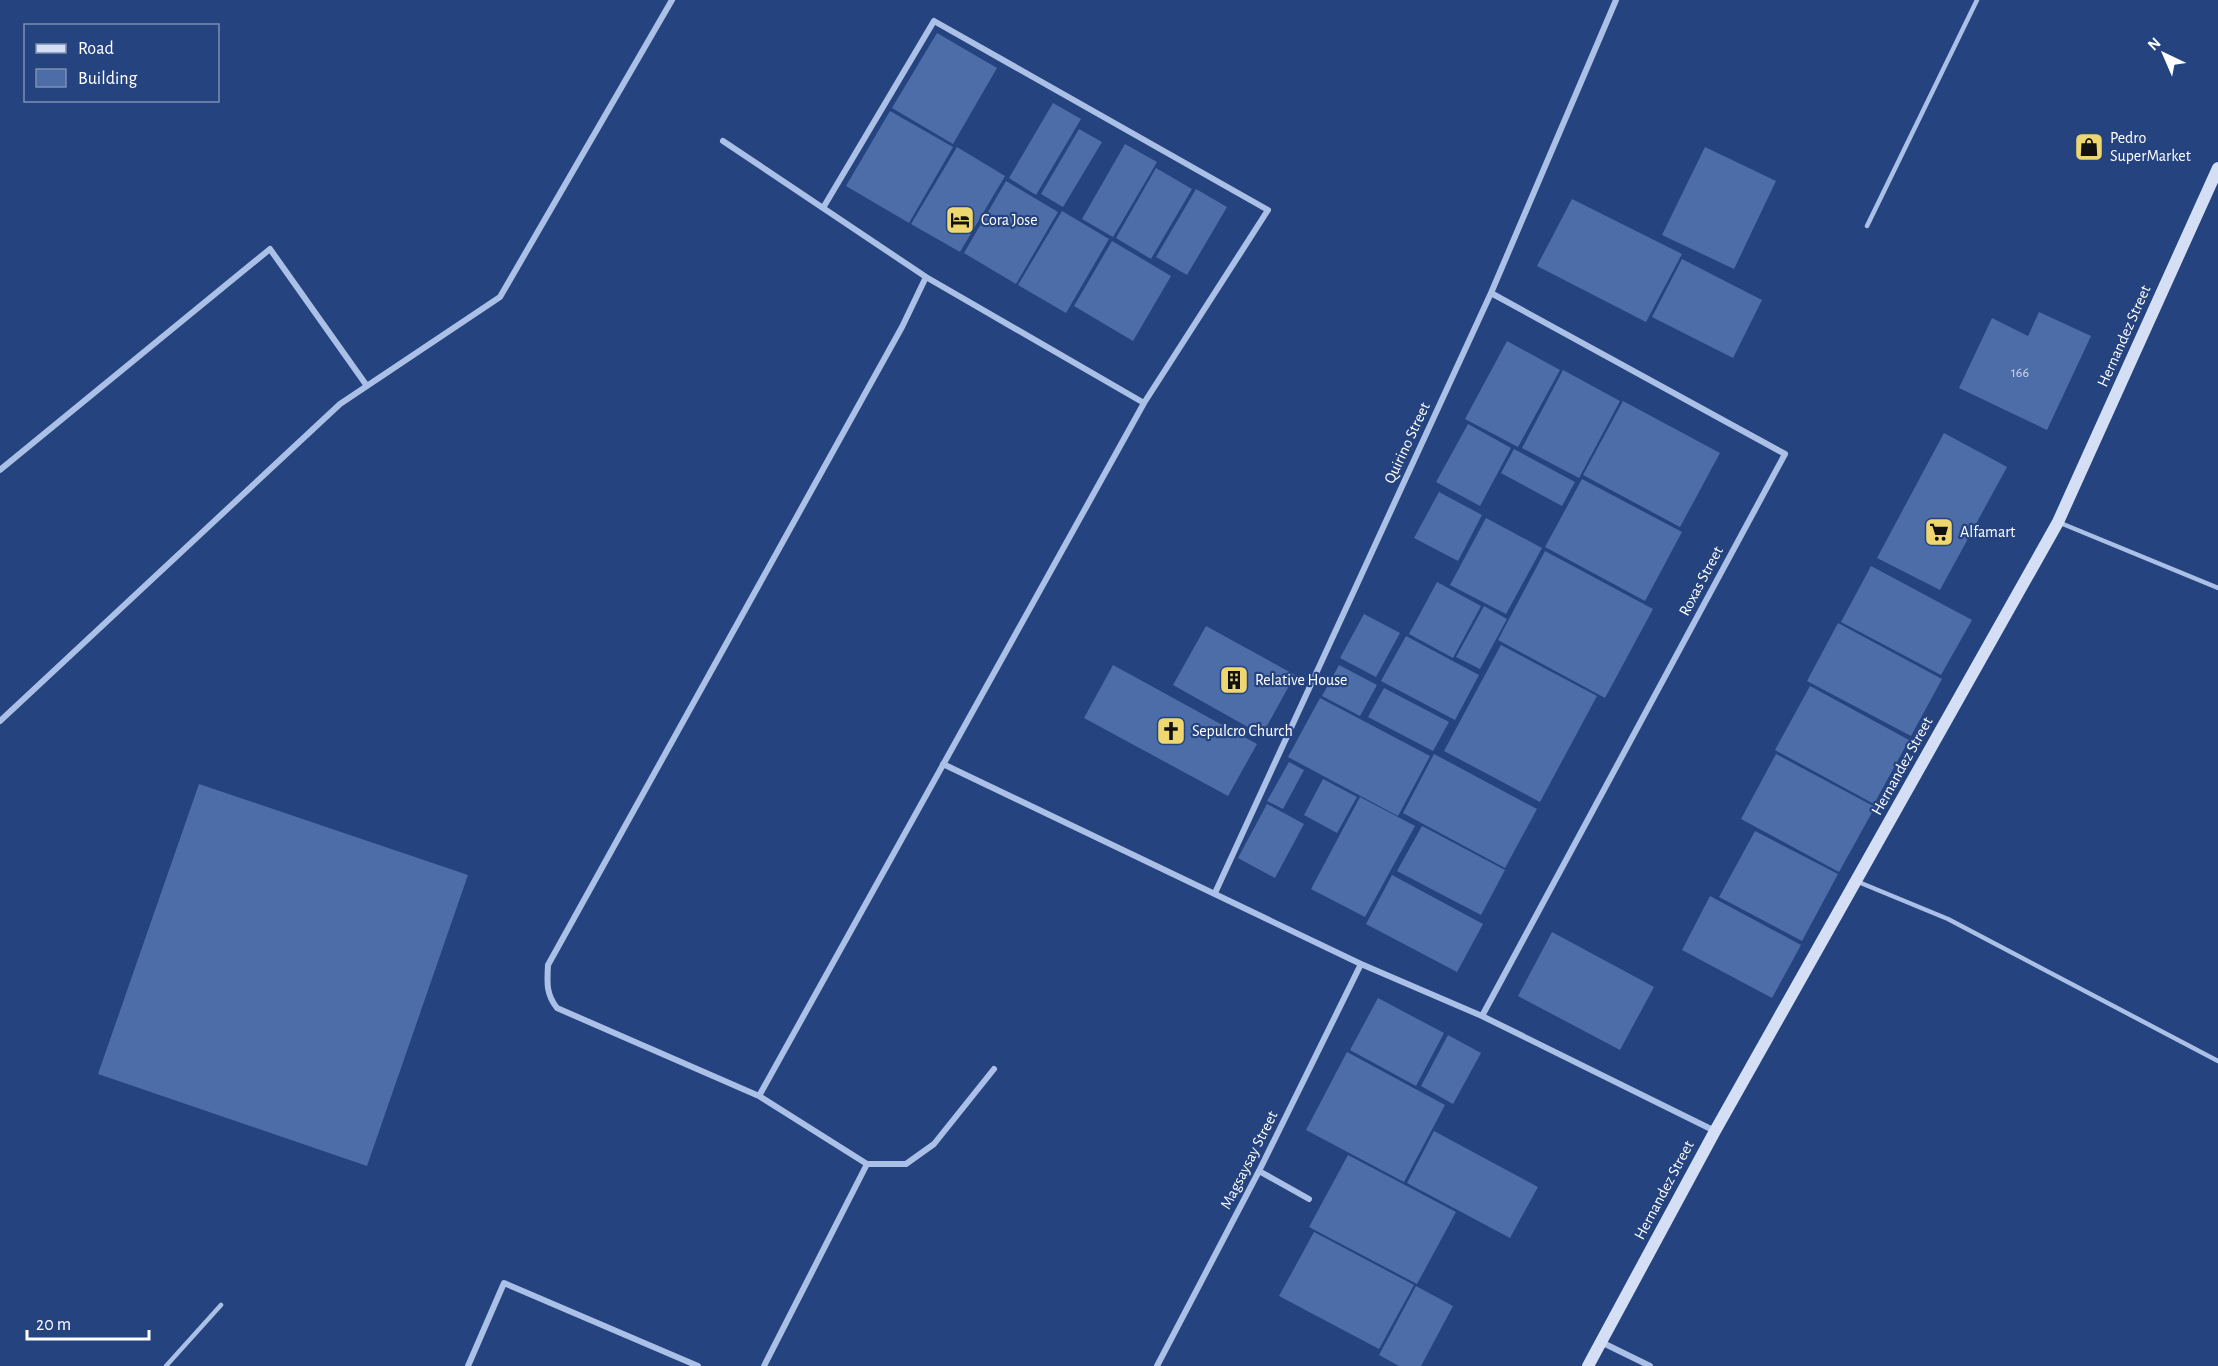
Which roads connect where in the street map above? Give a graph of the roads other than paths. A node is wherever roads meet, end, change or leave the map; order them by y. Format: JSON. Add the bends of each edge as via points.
{"nodes":[{"id":1,"x":672,"y":0,"type":"edge"},
{"id":2,"x":1616,"y":0,"type":"edge"},
{"id":3,"x":1977,"y":0,"type":"edge"},
{"id":4,"x":723,"y":141,"type":"dead end"},
{"id":5,"x":2218,"y":168,"type":"edge"},
{"id":6,"x":823,"y":208,"type":"junction"},
{"id":7,"x":1867,"y":226,"type":"dead end"},
{"id":8,"x":926,"y":277,"type":"junction"},
{"id":9,"x":1491,"y":293,"type":"junction"},
{"id":10,"x":367,"y":386,"type":"junction"},
{"id":11,"x":1144,"y":403,"type":"junction"},
{"id":12,"x":0,"y":470,"type":"edge"},
{"id":13,"x":2058,"y":522,"type":"junction"},
{"id":14,"x":2218,"y":588,"type":"edge"},
{"id":15,"x":0,"y":721,"type":"edge"},
{"id":16,"x":943,"y":764,"type":"junction"},
{"id":17,"x":1856,"y":881,"type":"junction"},
{"id":18,"x":1215,"y":893,"type":"junction"},
{"id":19,"x":1361,"y":964,"type":"junction"},
{"id":20,"x":1482,"y":1016,"type":"junction"},
{"id":21,"x":2218,"y":1061,"type":"edge"},
{"id":22,"x":994,"y":1069,"type":"dead end"},
{"id":23,"x":759,"y":1096,"type":"junction"},
{"id":24,"x":1715,"y":1131,"type":"junction"},
{"id":25,"x":867,"y":1164,"type":"junction"},
{"id":26,"x":1259,"y":1171,"type":"junction"},
{"id":27,"x":1309,"y":1199,"type":"dead end"},
{"id":28,"x":221,"y":1305,"type":"dead end"},
{"id":29,"x":1601,"y":1342,"type":"junction"},
{"id":30,"x":166,"y":1366,"type":"edge"},
{"id":31,"x":468,"y":1366,"type":"edge"},
{"id":32,"x":698,"y":1366,"type":"edge"},
{"id":33,"x":764,"y":1366,"type":"edge"},
{"id":34,"x":1157,"y":1366,"type":"edge"},
{"id":35,"x":1588,"y":1366,"type":"edge"},
{"id":36,"x":1650,"y":1366,"type":"edge"}],
"edges":[{"from":1,"to":10,"type":"street","via":[[500,297]]},
{"from":2,"to":9,"type":"street","name":"Quirino Street"},
{"from":3,"to":7,"type":"lane"},
{"from":4,"to":6,"type":"street"},
{"from":5,"to":13,"type":"street","name":"Hernandez Street"},
{"from":6,"to":8,"type":"street"},
{"from":6,"to":11,"type":"street","via":[[934,21],[1268,210]]},
{"from":8,"to":11,"type":"street"},
{"from":8,"to":23,"type":"street","via":[[902,327],[548,965],[546,987],[557,1008]]},
{"from":9,"to":18,"type":"street","name":"Quirino Street"},
{"from":9,"to":20,"type":"street","name":"Roxas Street","via":[[1785,454]]},
{"from":10,"to":12,"type":"street","via":[[270,249]]},
{"from":10,"to":15,"type":"street","via":[[339,404]]},
{"from":11,"to":16,"type":"street"},
{"from":13,"to":14,"type":"lane"},
{"from":13,"to":17,"type":"street","name":"Hernandez Street"},
{"from":16,"to":18,"type":"street"},
{"from":16,"to":23,"type":"street"},
{"from":17,"to":21,"type":"lane","via":[[1948,920]]},
{"from":17,"to":24,"type":"street","name":"Hernandez Street"},
{"from":18,"to":19,"type":"street"},
{"from":19,"to":20,"type":"street"},
{"from":19,"to":26,"type":"street","name":"Magsaysay Street"},
{"from":20,"to":24,"type":"street"},
{"from":22,"to":25,"type":"street","via":[[934,1144],[906,1164]]},
{"from":23,"to":25,"type":"street"},
{"from":24,"to":29,"type":"street","name":"Hernandez Street"},
{"from":25,"to":33,"type":"street"},
{"from":26,"to":27,"type":"street"},
{"from":26,"to":34,"type":"street","name":"Magsaysay Street"},
{"from":28,"to":30,"type":"lane"},
{"from":29,"to":35,"type":"street","name":"Hernandez Street"},
{"from":29,"to":36,"type":"street"},
{"from":31,"to":32,"type":"street","via":[[504,1283]]}]}
